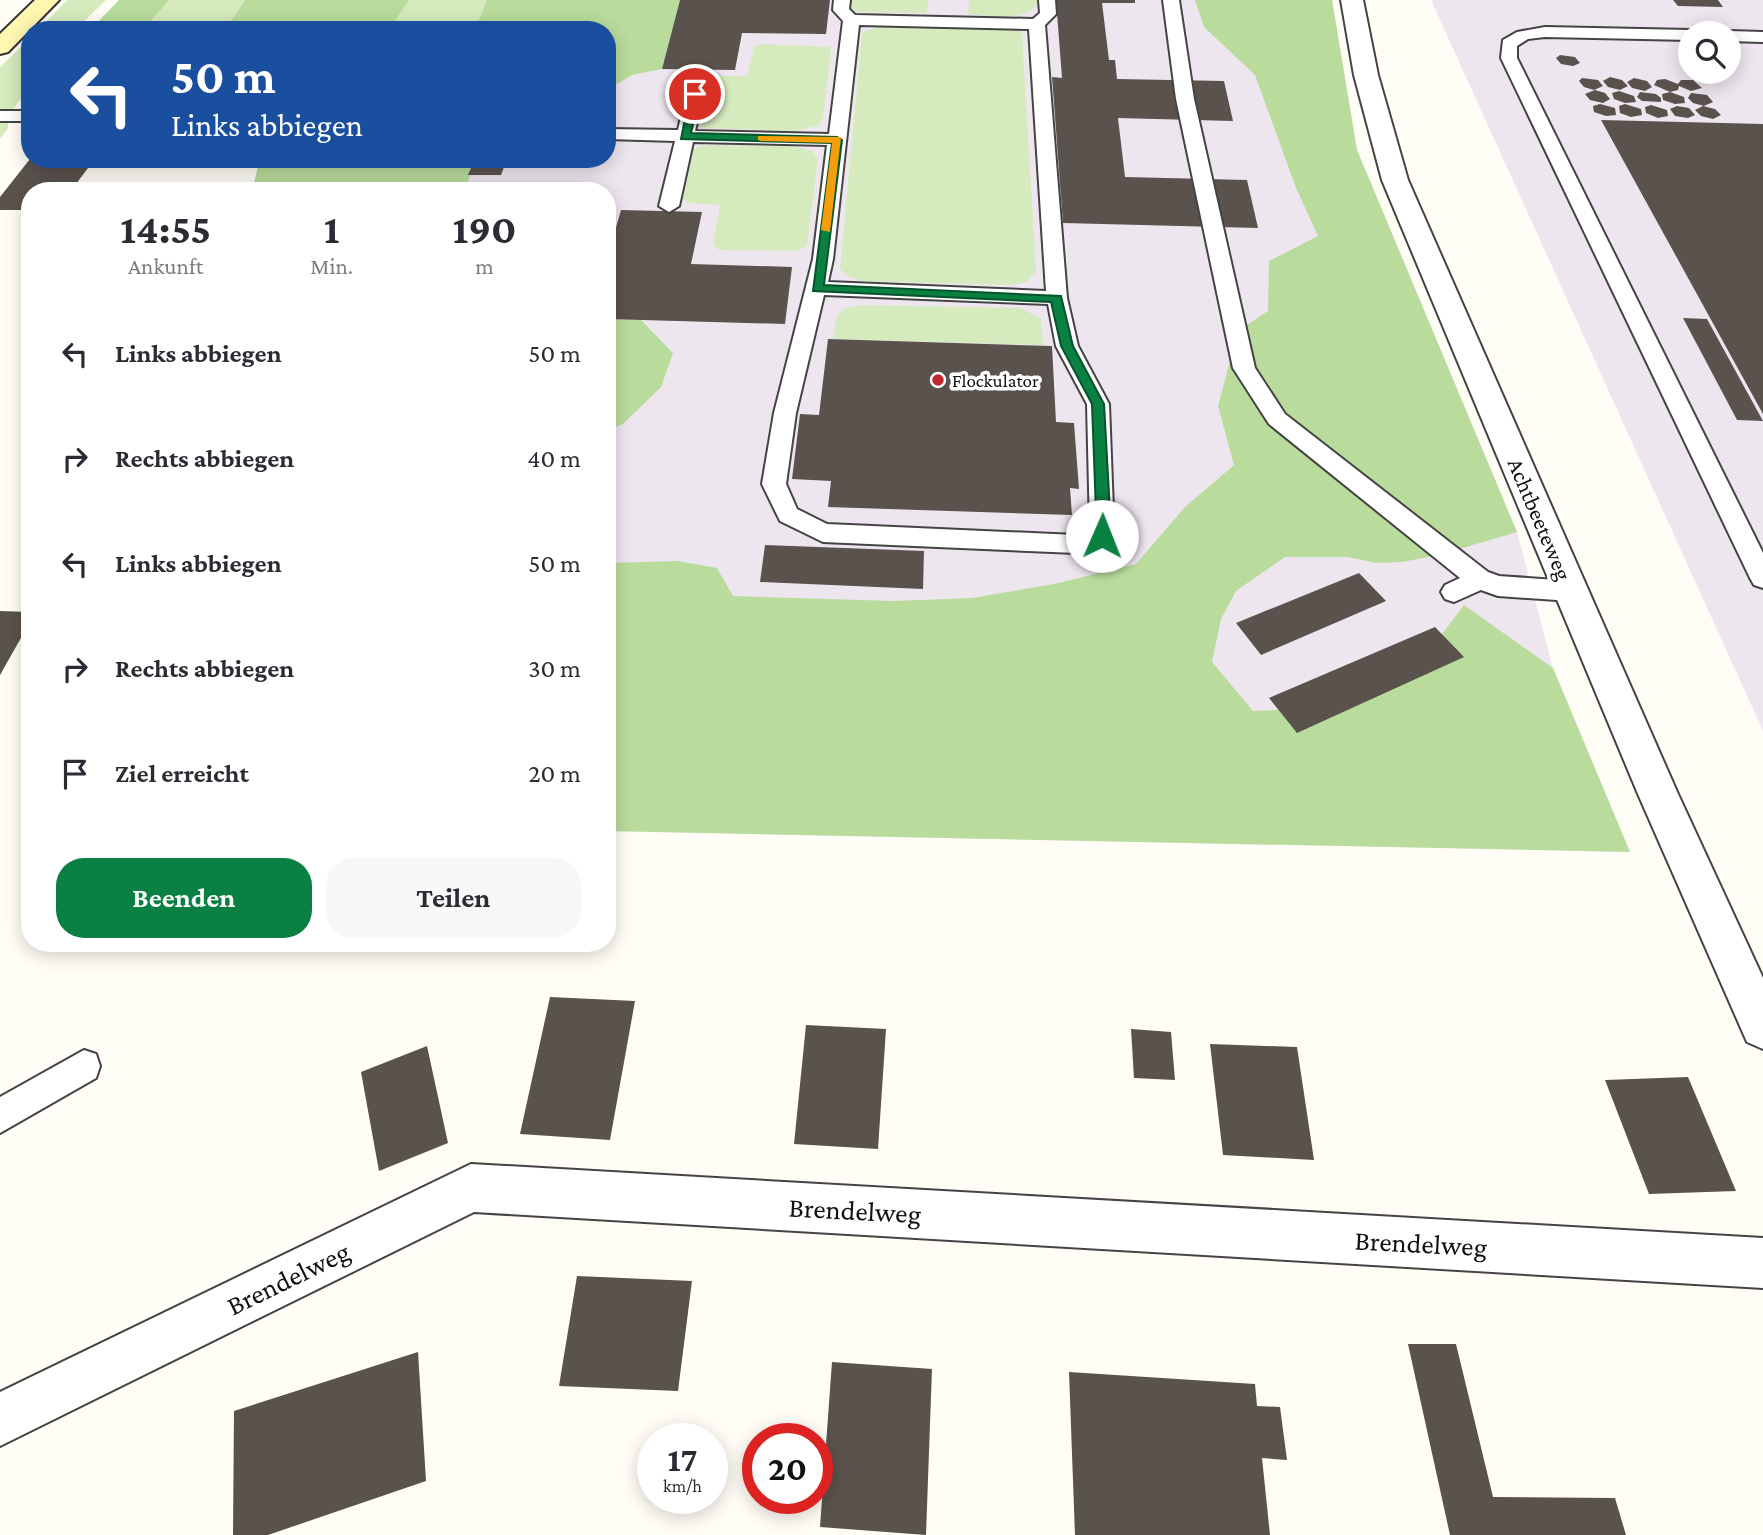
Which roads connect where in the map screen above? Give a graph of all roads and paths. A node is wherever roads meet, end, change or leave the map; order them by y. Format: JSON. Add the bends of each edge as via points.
{"nodes":[{"id":1,"x":48,"y":0,"type":"edge"},
{"id":2,"x":1047,"y":0,"type":"edge"},
{"id":3,"x":1171,"y":0,"type":"edge"},
{"id":4,"x":1352,"y":0,"type":"edge"},
{"id":5,"x":847,"y":10,"type":"edge"},
{"id":6,"x":27,"y":21,"type":"edge"},
{"id":7,"x":1037,"y":23,"type":"junction"},
{"id":8,"x":21,"y":26,"type":"edge"},
{"id":9,"x":1678,"y":35,"type":"edge"},
{"id":10,"x":1741,"y":36,"type":"edge"},
{"id":11,"x":1763,"y":37,"type":"edge"},
{"id":12,"x":0,"y":47,"type":"edge"},
{"id":13,"x":701,"y":73,"type":"dead end"},
{"id":14,"x":0,"y":116,"type":"edge"},
{"id":15,"x":21,"y":116,"type":"edge"},
{"id":16,"x":616,"y":134,"type":"edge"},
{"id":17,"x":685,"y":136,"type":"junction"},
{"id":18,"x":837,"y":140,"type":"junction"},
{"id":19,"x":669,"y":206,"type":"dead end"},
{"id":20,"x":818,"y":288,"type":"junction"},
{"id":21,"x":1056,"y":298,"type":"junction"},
{"id":22,"x":1763,"y":578,"type":"edge"},
{"id":23,"x":1479,"y":579,"type":"junction"},
{"id":24,"x":1571,"y":591,"type":"junction"},
{"id":25,"x":1454,"y":592,"type":"dead end"},
{"id":26,"x":1763,"y":1027,"type":"edge"},
{"id":27,"x":84,"y":1066,"type":"dead end"},
{"id":28,"x":0,"y":1116,"type":"edge"},
{"id":29,"x":1763,"y":1263,"type":"edge"},
{"id":30,"x":0,"y":1420,"type":"edge"}],
"edges":[{"from":1,"to":6,"type":"street"},
{"from":2,"to":7,"type":"lane","via":[[1048,14]]},
{"from":3,"to":23,"type":"lane","via":[[1185,99],[1244,368],[1277,419]]},
{"from":4,"to":24,"type":"street","name":"Achtbeeteweg","via":[[1366,75],[1395,180]]},
{"from":5,"to":7,"type":"lane"},
{"from":5,"to":18,"type":"lane"},
{"from":7,"to":21,"type":"lane"},
{"from":8,"to":12,"type":"street"},
{"from":9,"to":22,"type":"lane","via":[[1523,35],[1509,44],[1509,58]]},
{"from":10,"to":11,"type":"lane"},
{"from":13,"to":17,"type":"lane"},
{"from":14,"to":15,"type":"lane"},
{"from":16,"to":17,"type":"lane"},
{"from":17,"to":18,"type":"lane"},
{"from":17,"to":19,"type":"lane"},
{"from":18,"to":20,"type":"lane"},
{"from":20,"to":21,"type":"lane"},
{"from":20,"to":21,"type":"lane","via":[[785,413],[774,484],[788,514],[824,533],[1076,544],[1102,536],[1098,404],[1067,346]]},
{"from":23,"to":24,"type":"lane","via":[[1498,586]]},
{"from":23,"to":25,"type":"lane"},
{"from":24,"to":26,"type":"street","name":"Achtbeeteweg"},
{"from":27,"to":28,"type":"lane"},
{"from":29,"to":30,"type":"street","name":"Brendelweg","via":[[471,1188]]}]}
